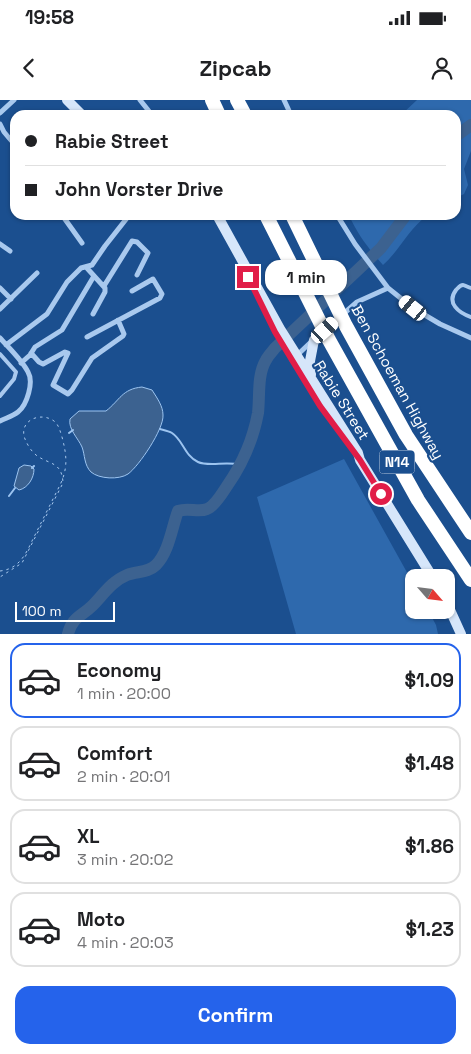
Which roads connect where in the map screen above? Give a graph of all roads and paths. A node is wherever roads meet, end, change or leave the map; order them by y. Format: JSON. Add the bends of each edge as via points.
{"nodes":[{"id":1,"x":14,"y":100,"type":"edge"},
{"id":2,"x":67,"y":100,"type":"edge"},
{"id":3,"x":76,"y":100,"type":"edge"},
{"id":4,"x":140,"y":100,"type":"edge"},
{"id":5,"x":77,"y":110,"type":"edge"},
{"id":6,"x":85,"y":110,"type":"edge"},
{"id":7,"x":148,"y":110,"type":"edge"},
{"id":8,"x":0,"y":113,"type":"edge"},
{"id":9,"x":0,"y":124,"type":"edge"},
{"id":10,"x":10,"y":139,"type":"edge"},
{"id":11,"x":66,"y":220,"type":"edge"},
{"id":12,"x":126,"y":220,"type":"edge"},
{"id":13,"x":218,"y":220,"type":"edge"},
{"id":14,"x":268,"y":220,"type":"edge"},
{"id":15,"x":294,"y":220,"type":"edge"},
{"id":16,"x":340,"y":220,"type":"edge"},
{"id":17,"x":82,"y":243,"type":"dead end"},
{"id":18,"x":0,"y":244,"type":"edge"},
{"id":19,"x":10,"y":251,"type":"dead end"},
{"id":20,"x":86,"y":268,"type":"junction"},
{"id":21,"x":36,"y":273,"type":"dead end"},
{"id":22,"x":137,"y":274,"type":"dead end"},
{"id":23,"x":94,"y":276,"type":"junction"},
{"id":24,"x":104,"y":286,"type":"junction"},
{"id":25,"x":0,"y":288,"type":"edge"},
{"id":26,"x":388,"y":288,"type":"junction"},
{"id":27,"x":471,"y":288,"type":"edge"},
{"id":28,"x":132,"y":291,"type":"dead end"},
{"id":29,"x":11,"y":299,"type":"junction"},
{"id":30,"x":0,"y":309,"type":"edge"},
{"id":31,"x":93,"y":314,"type":"dead end"},
{"id":32,"x":471,"y":317,"type":"edge"},
{"id":33,"x":118,"y":320,"type":"junction"},
{"id":34,"x":87,"y":337,"type":"dead end"},
{"id":35,"x":0,"y":338,"type":"edge"},
{"id":36,"x":471,"y":338,"type":"edge"},
{"id":37,"x":321,"y":340,"type":"junction"},
{"id":38,"x":6,"y":345,"type":"junction"},
{"id":39,"x":31,"y":353,"type":"junction"},
{"id":40,"x":0,"y":354,"type":"edge"},
{"id":41,"x":292,"y":354,"type":"junction"},
{"id":42,"x":21,"y":363,"type":"junction"},
{"id":43,"x":315,"y":385,"type":"junction"},
{"id":44,"x":0,"y":396,"type":"edge"},
{"id":45,"x":0,"y":421,"type":"edge"},
{"id":46,"x":360,"y":460,"type":"junction"},
{"id":47,"x":62,"y":480,"type":"junction"},
{"id":48,"x":471,"y":534,"type":"edge"},
{"id":49,"x":427,"y":569,"type":"edge"},
{"id":50,"x":0,"y":571,"type":"edge"},
{"id":51,"x":0,"y":577,"type":"edge"},
{"id":52,"x":471,"y":580,"type":"edge"},
{"id":53,"x":455,"y":617,"type":"edge"},
{"id":54,"x":461,"y":634,"type":"edge"}],
"edges":[{"from":1,"to":8,"type":"street"},
{"from":2,"to":5,"type":"main road"},
{"from":3,"to":6,"type":"main road"},
{"from":4,"to":7,"type":"street"},
{"from":9,"to":10,"type":"street"},
{"from":11,"to":17,"type":"street"},
{"from":12,"to":20,"type":"street","via":[[92,266]]},
{"from":13,"to":41,"type":"main road"},
{"from":14,"to":37,"type":"highway","number":"N14","via":[[308,301]]},
{"from":15,"to":48,"type":"highway","name":"Ben Schoeman Highway","number":"N14","via":[[346,326],[406,435]]},
{"from":16,"to":26,"type":"street"},
{"from":18,"to":19,"type":"street"},
{"from":20,"to":23,"type":"street"},
{"from":20,"to":38,"type":"street","via":[[81,268],[67,282],[47,314]]},
{"from":21,"to":29,"type":"street"},
{"from":22,"to":24,"type":"street","via":[[148,253],[134,241],[130,242]]},
{"from":23,"to":24,"type":"street"},
{"from":23,"to":39,"type":"street","via":[[62,330]]},
{"from":24,"to":31,"type":"street","via":[[105,292]]},
{"from":25,"to":29,"type":"street"},
{"from":26,"to":36,"type":"street","via":[[413,308]]},
{"from":26,"to":37,"type":"street","via":[[357,302]]},
{"from":27,"to":32,"type":"lane","via":[[460,286],[452,302],[455,309]]},
{"from":28,"to":33,"type":"street","via":[[153,279],[162,294]]},
{"from":29,"to":30,"type":"street"},
{"from":33,"to":34,"type":"street"},
{"from":33,"to":39,"type":"street","via":[[123,336],[92,358],[68,394],[53,385],[68,353],[41,364]]},
{"from":35,"to":38,"type":"street"},
{"from":37,"to":41,"type":"street"},
{"from":37,"to":43,"type":"main road","via":[[310,365]]},
{"from":37,"to":52,"type":"highway","number":"N14","via":[[418,500]]},
{"from":38,"to":42,"type":"street"},
{"from":39,"to":42,"type":"street"},
{"from":40,"to":44,"type":"lane","via":[[16,372]]},
{"from":41,"to":43,"type":"main road","name":"Rabie Street"},
{"from":41,"to":46,"type":"main road","name":"Rabie Street","via":[[325,412]]},
{"from":42,"to":45,"type":"street","via":[[29,373],[30,381],[24,404],[16,413]]},
{"from":43,"to":46,"type":"main road","name":"Rabie Street"},
{"from":46,"to":49,"type":"main road","name":"Rabie Street"},
{"from":47,"to":47,"type":"path","via":[[67,459],[57,423],[46,416],[32,418],[25,426],[26,440],[36,455],[58,466]]},
{"from":47,"to":50,"type":"path","via":[[23,558],[16,566]]},
{"from":47,"to":51,"type":"path","via":[[22,563]]},
{"from":53,"to":54,"type":"main road"}]}
